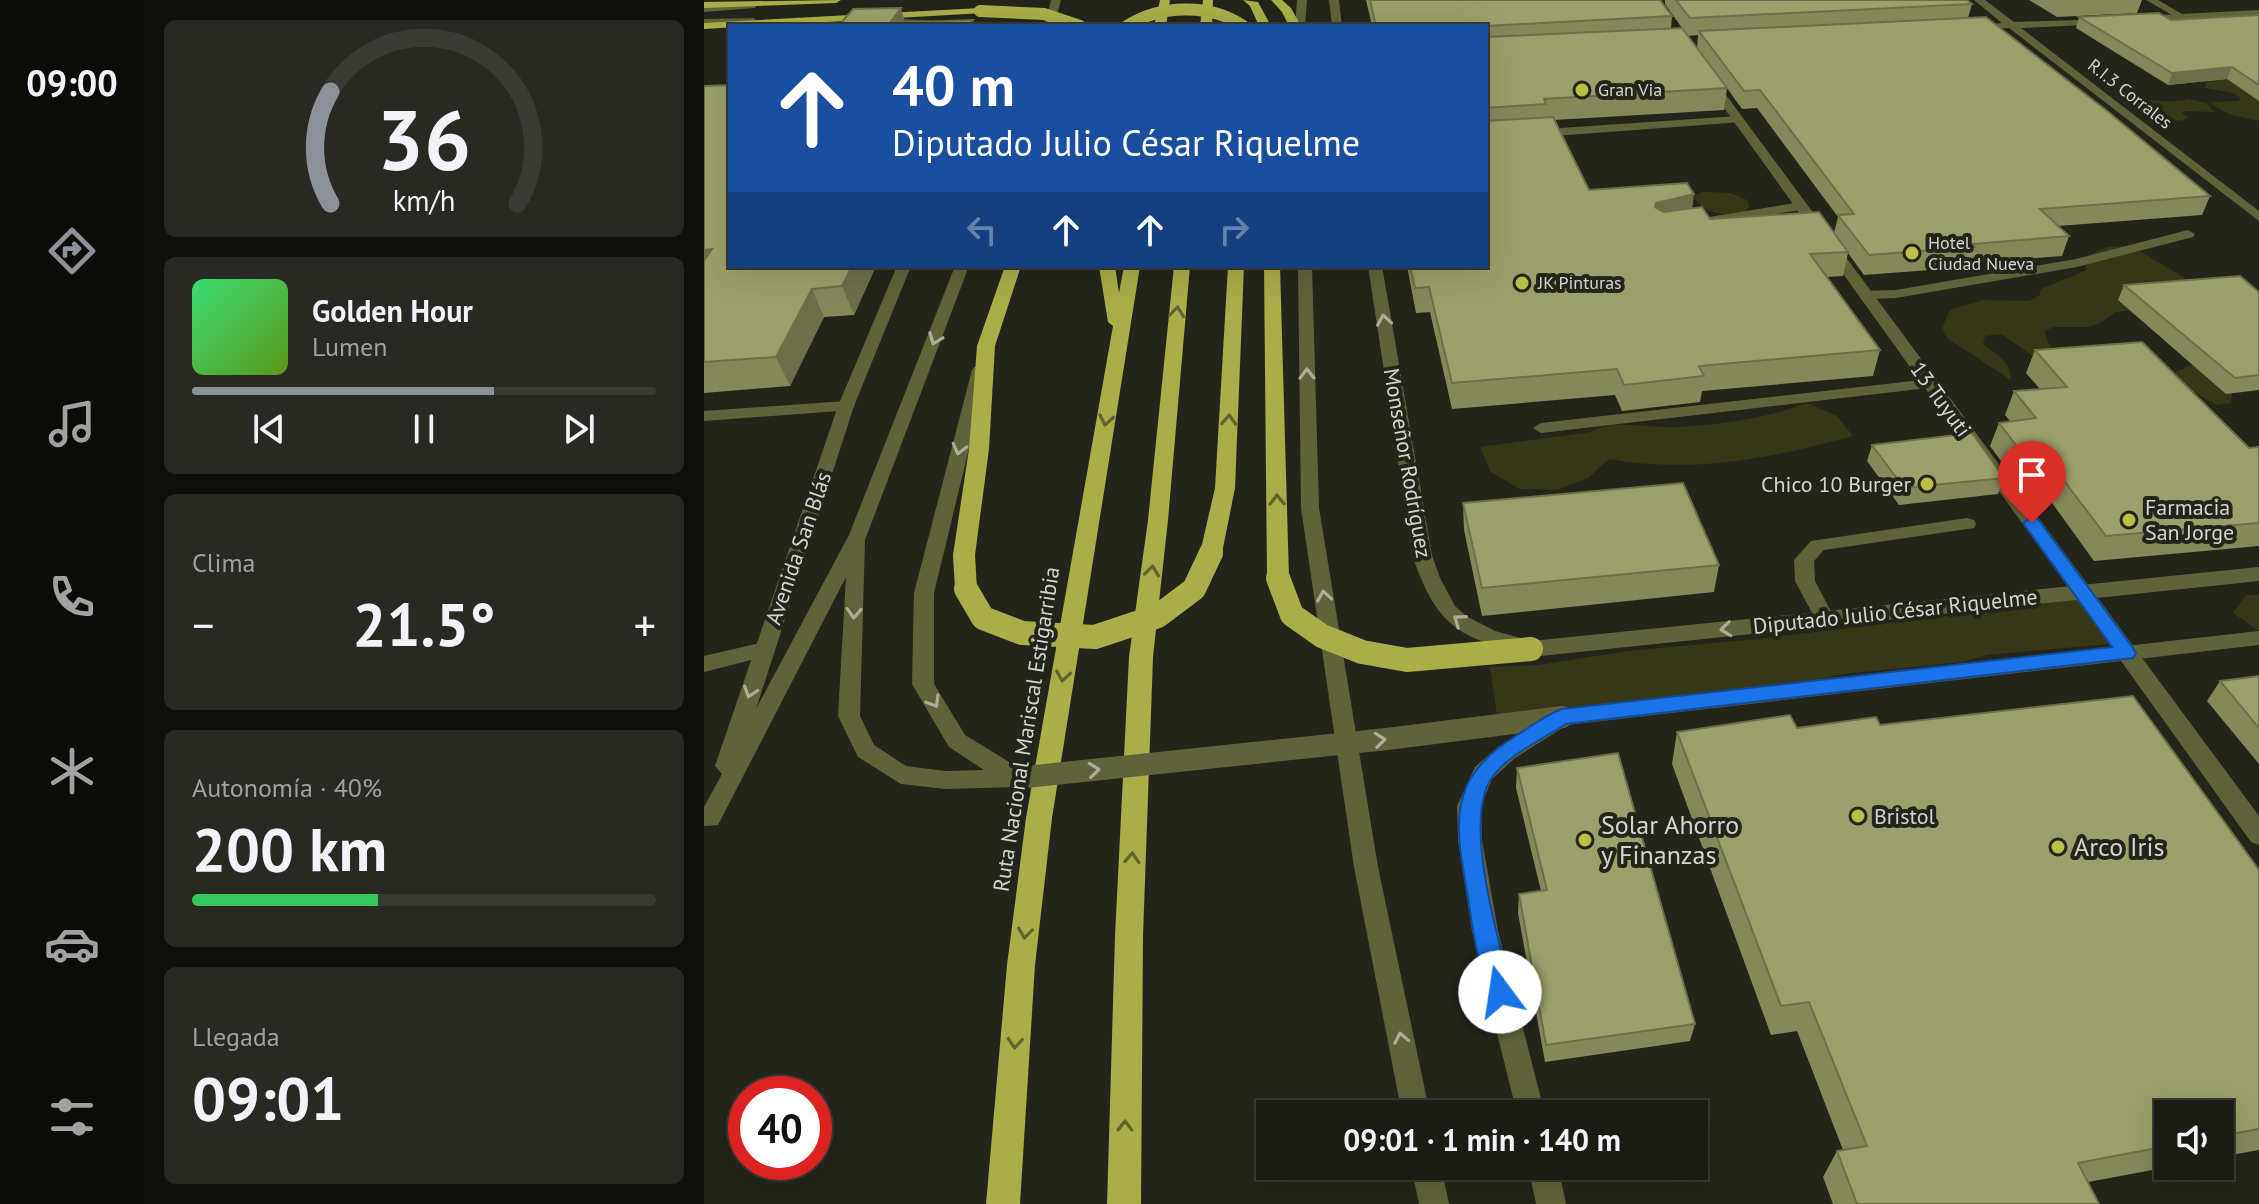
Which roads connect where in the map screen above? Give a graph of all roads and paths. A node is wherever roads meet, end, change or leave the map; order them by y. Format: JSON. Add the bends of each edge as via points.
{"nodes":[{"id":1,"x":833,"y":0,"type":"edge"},
{"id":2,"x":1056,"y":0,"type":"edge"},
{"id":3,"x":1165,"y":0,"type":"edge"},
{"id":4,"x":1208,"y":0,"type":"edge"},
{"id":5,"x":1248,"y":0,"type":"edge"},
{"id":6,"x":1276,"y":0,"type":"edge"},
{"id":7,"x":1302,"y":0,"type":"edge"},
{"id":8,"x":1334,"y":0,"type":"edge"},
{"id":9,"x":1979,"y":0,"type":"edge"},
{"id":10,"x":2151,"y":0,"type":"edge"},
{"id":11,"x":729,"y":2,"type":"edge"},
{"id":12,"x":704,"y":7,"type":"edge"},
{"id":13,"x":2259,"y":13,"type":"edge"},
{"id":14,"x":2182,"y":17,"type":"junction"},
{"id":15,"x":2135,"y":19,"type":"edge"},
{"id":16,"x":816,"y":20,"type":"junction"},
{"id":17,"x":2120,"y":20,"type":"edge"},
{"id":18,"x":704,"y":24,"type":"edge"},
{"id":19,"x":963,"y":24,"type":"edge"},
{"id":20,"x":1050,"y":24,"type":"edge"},
{"id":21,"x":1075,"y":24,"type":"edge"},
{"id":22,"x":1131,"y":24,"type":"edge"},
{"id":23,"x":1160,"y":24,"type":"edge"},
{"id":24,"x":1206,"y":24,"type":"edge"},
{"id":25,"x":1241,"y":24,"type":"edge"},
{"id":26,"x":1264,"y":24,"type":"edge"},
{"id":27,"x":1297,"y":24,"type":"edge"},
{"id":28,"x":1298,"y":24,"type":"edge"},
{"id":29,"x":1337,"y":24,"type":"edge"},
{"id":30,"x":2011,"y":25,"type":"junction"},
{"id":31,"x":1964,"y":28,"type":"edge"},
{"id":32,"x":1698,"y":64,"type":"edge"},
{"id":33,"x":1738,"y":120,"type":"junction"},
{"id":34,"x":1488,"y":137,"type":"edge"},
{"id":35,"x":1801,"y":206,"type":"junction"},
{"id":36,"x":2259,"y":217,"type":"edge"},
{"id":37,"x":1691,"y":225,"type":"edge"},
{"id":38,"x":2188,"y":234,"type":"dead end"},
{"id":39,"x":903,"y":268,"type":"edge"},
{"id":40,"x":961,"y":268,"type":"edge"},
{"id":41,"x":1012,"y":268,"type":"edge"},
{"id":42,"x":1107,"y":268,"type":"edge"},
{"id":43,"x":1132,"y":268,"type":"edge"},
{"id":44,"x":1182,"y":268,"type":"edge"},
{"id":45,"x":1236,"y":268,"type":"edge"},
{"id":46,"x":1272,"y":268,"type":"edge"},
{"id":47,"x":1305,"y":268,"type":"edge"},
{"id":48,"x":1375,"y":268,"type":"edge"},
{"id":49,"x":1866,"y":295,"type":"junction"},
{"id":50,"x":1119,"y":343,"type":"junction"},
{"id":51,"x":986,"y":346,"type":"junction"},
{"id":52,"x":1930,"y":384,"type":"junction"},
{"id":53,"x":846,"y":406,"type":"junction"},
{"id":54,"x":704,"y":416,"type":"edge"},
{"id":55,"x":1541,"y":428,"type":"dead end"},
{"id":56,"x":1967,"y":524,"type":"dead end"},
{"id":57,"x":858,"y":535,"type":"junction"},
{"id":58,"x":2259,"y":574,"type":"edge"},
{"id":59,"x":2082,"y":592,"type":"junction"},
{"id":60,"x":1825,"y":619,"type":"junction"},
{"id":61,"x":2259,"y":638,"type":"edge"},
{"id":62,"x":1531,"y":649,"type":"junction"},
{"id":63,"x":764,"y":650,"type":"junction"},
{"id":64,"x":2126,"y":653,"type":"junction"},
{"id":65,"x":704,"y":664,"type":"edge"},
{"id":66,"x":1562,"y":717,"type":"junction"},
{"id":67,"x":1016,"y":778,"type":"junction"},
{"id":68,"x":707,"y":826,"type":"edge"},
{"id":69,"x":2259,"y":835,"type":"edge"},
{"id":70,"x":1413,"y":1100,"type":"edge"},
{"id":71,"x":1527,"y":1100,"type":"edge"},
{"id":72,"x":1429,"y":1180,"type":"edge"},
{"id":73,"x":1546,"y":1180,"type":"edge"},
{"id":74,"x":1003,"y":1204,"type":"edge"},
{"id":75,"x":1124,"y":1204,"type":"edge"},
{"id":76,"x":1434,"y":1204,"type":"edge"},
{"id":77,"x":1551,"y":1204,"type":"edge"}],
"edges":[{"from":1,"to":11,"type":"highway"},
{"from":1,"to":12,"type":"street"},
{"from":2,"to":20,"type":"street"},
{"from":3,"to":23,"type":"highway"},
{"from":4,"to":24,"type":"highway"},
{"from":5,"to":26,"type":"highway"},
{"from":6,"to":27,"type":"highway"},
{"from":7,"to":28,"type":"street"},
{"from":8,"to":29,"type":"street"},
{"from":9,"to":30,"type":"street","name":"R.I.3 Corrales"},
{"from":10,"to":14,"type":"street"},
{"from":11,"to":12,"type":"highway"},
{"from":13,"to":14,"type":"street"},
{"from":14,"to":15,"type":"street"},
{"from":16,"to":18,"type":"highway"},
{"from":16,"to":19,"type":"street"},
{"from":16,"to":21,"type":"highway","bridge":true,"via":[[1016,10]]},
{"from":17,"to":30,"type":"street"},
{"from":22,"to":25,"type":"highway","bridge":true,"via":[[1145,16],[1199,10]]},
{"from":30,"to":31,"type":"street"},
{"from":30,"to":36,"type":"street","name":"R.I.3 Corrales"},
{"from":32,"to":33,"type":"street","name":"13 Tuyuti"},
{"from":33,"to":34,"type":"street"},
{"from":33,"to":35,"type":"street","name":"13 Tuyuti"},
{"from":35,"to":37,"type":"street"},
{"from":35,"to":49,"type":"street","name":"13 Tuyuti"},
{"from":38,"to":49,"type":"street","via":[[2077,263]]},
{"from":39,"to":53,"type":"street","name":"Avenida San Blás"},
{"from":40,"to":57,"type":"street","one_way":true},
{"from":41,"to":51,"type":"highway"},
{"from":42,"to":50,"type":"highway"},
{"from":43,"to":50,"type":"highway","name":"Ruta Nacional Mariscal Estigarribia"},
{"from":75,"to":44,"type":"highway","one_way":true,"via":[[1141,657]]},
{"from":51,"to":45,"type":"highway","one_way":true,"bridge":true,"via":[[964,555],[966,589],[983,618],[1022,633],[1095,637],[1158,616],[1194,589],[1211,553],[1225,488]]},
{"from":62,"to":46,"type":"highway","one_way":true,"bridge":true,"via":[[1407,660],[1362,652],[1322,636],[1292,615],[1278,578]]},
{"from":70,"to":47,"type":"street","one_way":true,"via":[[1366,867],[1310,508]]},
{"from":62,"to":48,"type":"street","name":"Monseñor Rodríguez","one_way":true,"via":[[1462,624],[1435,595],[1422,555]]},
{"from":49,"to":52,"type":"street","name":"13 Tuyuti"},
{"from":50,"to":74,"type":"highway","name":"Ruta Nacional Mariscal Estigarribia","one_way":true,"via":[[1039,818],[1021,965]]},
{"from":51,"to":67,"type":"street","one_way":true,"via":[[924,593],[923,684],[957,741]]},
{"from":52,"to":55,"type":"street"},
{"from":52,"to":59,"type":"street","name":"13 Tuyuti"},
{"from":53,"to":54,"type":"street"},
{"from":53,"to":63,"type":"street","name":"Avenida San Blás"},
{"from":56,"to":60,"type":"street","via":[[1818,545],[1804,560],[1805,581]]},
{"from":57,"to":67,"type":"street","one_way":true,"via":[[849,716],[866,751],[901,775]]},
{"from":57,"to":68,"type":"street"},
{"from":58,"to":59,"type":"street","name":"Diputado Julio César Riquelme"},
{"from":59,"to":60,"type":"street","name":"Diputado Julio César Riquelme"},
{"from":59,"to":64,"type":"street","name":"13 Tuyuti"},
{"from":60,"to":62,"type":"street","name":"Diputado Julio César Riquelme","one_way":true},
{"from":61,"to":64,"type":"street"},
{"from":63,"to":65,"type":"street"},
{"from":63,"to":68,"type":"street","name":"Avenida San Blás","one_way":true},
{"from":64,"to":66,"type":"street"},
{"from":64,"to":69,"type":"street","name":"13 Tuyuti"},
{"from":67,"to":66,"type":"street","one_way":true,"bridge":true},
{"from":66,"to":71,"type":"street","via":[[1483,773],[1469,806],[1485,931]]},
{"from":72,"to":76,"type":"street"},
{"from":73,"to":77,"type":"street"}]}
